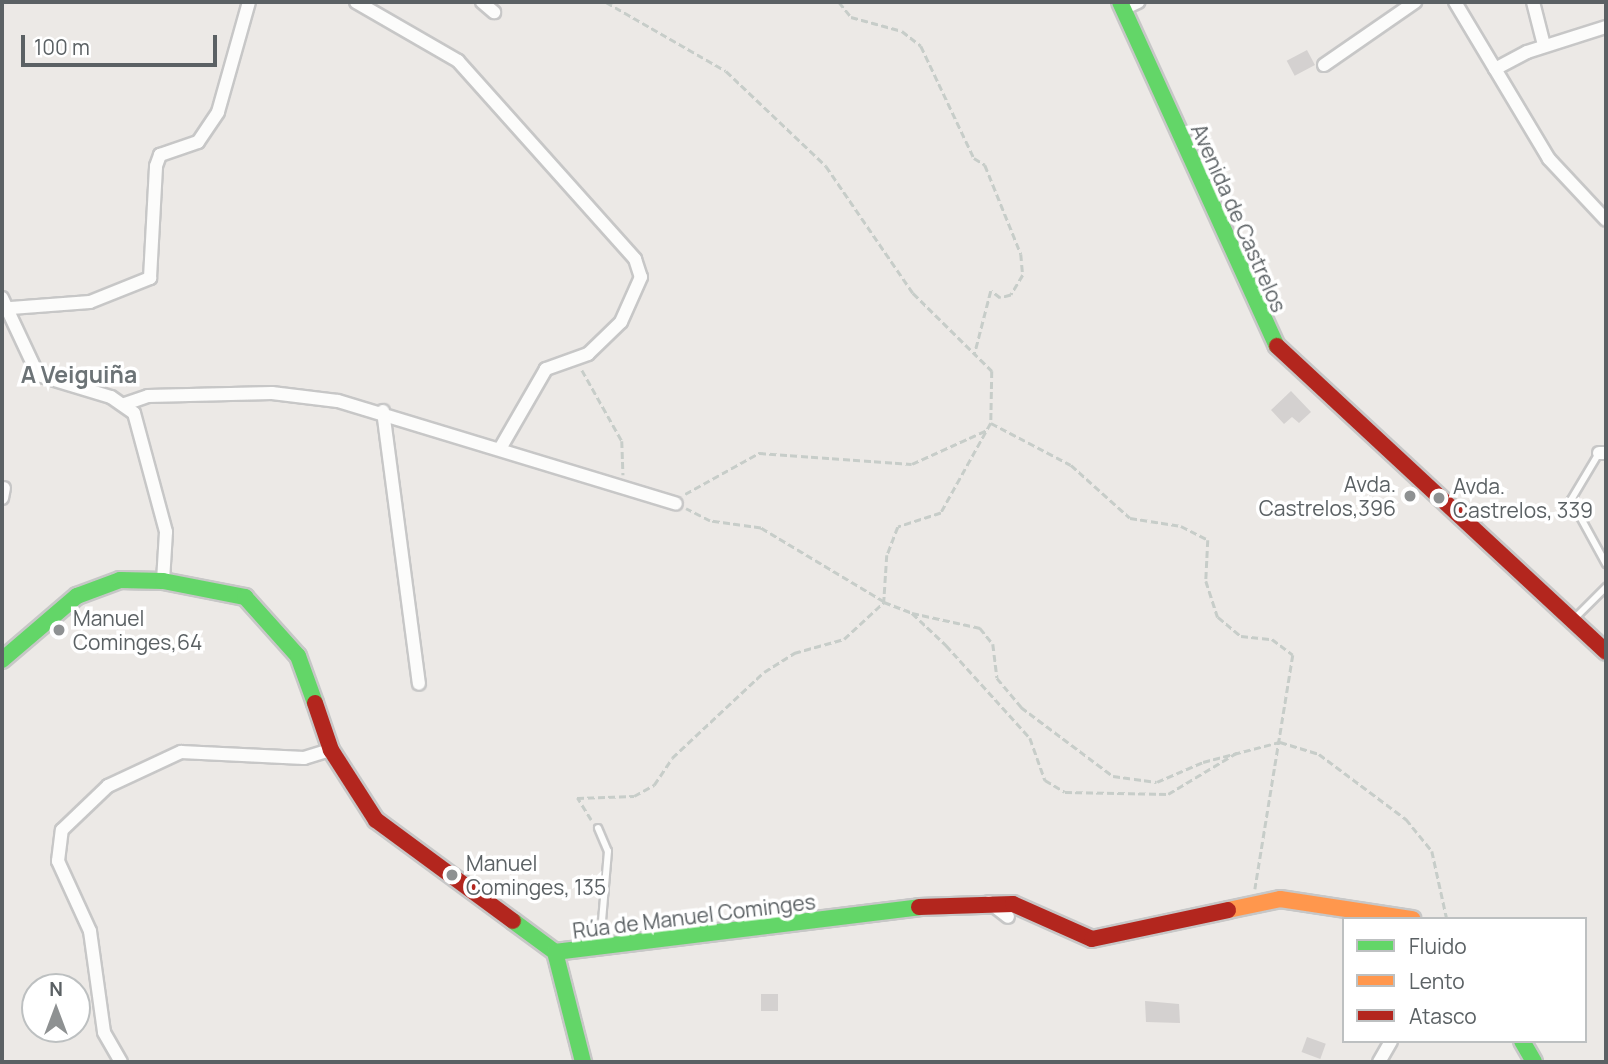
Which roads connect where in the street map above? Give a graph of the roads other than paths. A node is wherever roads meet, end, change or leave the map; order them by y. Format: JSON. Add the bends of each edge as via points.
{"nodes":[{"id":1,"x":249,"y":2,"type":"edge"},
{"id":2,"x":356,"y":2,"type":"edge"},
{"id":3,"x":482,"y":2,"type":"edge"},
{"id":4,"x":1415,"y":2,"type":"edge"},
{"id":5,"x":1455,"y":2,"type":"edge"},
{"id":6,"x":1533,"y":2,"type":"edge"},
{"id":7,"x":1127,"y":4,"type":"edge"},
{"id":8,"x":495,"y":12,"type":"dead end"},
{"id":9,"x":1606,"y":27,"type":"edge"},
{"id":10,"x":1544,"y":45,"type":"junction"},
{"id":11,"x":1324,"y":65,"type":"dead end"},
{"id":12,"x":1495,"y":69,"type":"junction"},
{"id":13,"x":1606,"y":220,"type":"edge"},
{"id":14,"x":6,"y":303,"type":"edge"},
{"id":15,"x":125,"y":404,"type":"junction"},
{"id":16,"x":383,"y":411,"type":"junction"},
{"id":17,"x":501,"y":447,"type":"junction"},
{"id":18,"x":1603,"y":453,"type":"edge"},
{"id":19,"x":676,"y":504,"type":"road end"},
{"id":20,"x":1606,"y":564,"type":"edge"},
{"id":21,"x":163,"y":581,"type":"junction"},
{"id":22,"x":1606,"y":587,"type":"edge"},
{"id":23,"x":1572,"y":621,"type":"junction"},
{"id":24,"x":1606,"y":652,"type":"edge"},
{"id":25,"x":2,"y":660,"type":"edge"},
{"id":26,"x":419,"y":684,"type":"dead end"},
{"id":27,"x":331,"y":750,"type":"junction"},
{"id":28,"x":598,"y":828,"type":"road end"},
{"id":29,"x":989,"y":902,"type":"junction"},
{"id":30,"x":1008,"y":917,"type":"dead end"},
{"id":31,"x":1401,"y":917,"type":"edge"},
{"id":32,"x":601,"y":950,"type":"junction"},
{"id":33,"x":555,"y":952,"type":"junction"},
{"id":34,"x":1390,"y":1043,"type":"edge"},
{"id":35,"x":121,"y":1062,"type":"edge"},
{"id":36,"x":583,"y":1062,"type":"edge"},
{"id":37,"x":1379,"y":1062,"type":"edge"}],
"edges":[{"from":1,"to":14,"type":"street","via":[[218,112],[198,142],[160,155],[156,166],[150,278],[90,302]]},
{"from":2,"to":17,"type":"street","via":[[458,61],[635,259],[640,277],[621,322],[578,358],[547,369]]},
{"from":3,"to":8,"type":"street"},
{"from":4,"to":11,"type":"street"},
{"from":5,"to":12,"type":"street"},
{"from":6,"to":10,"type":"street"},
{"from":7,"to":23,"type":"street","name":"Avenida de Castrelos","via":[[1276,345]]},
{"from":9,"to":10,"type":"street"},
{"from":10,"to":12,"type":"street"},
{"from":12,"to":13,"type":"street","via":[[1561,174]]},
{"from":14,"to":15,"type":"street","via":[[19,344],[38,374]]},
{"from":15,"to":16,"type":"street","via":[[148,396],[272,393]]},
{"from":15,"to":21,"type":"street","via":[[134,412],[166,532]]},
{"from":16,"to":17,"type":"street"},
{"from":16,"to":26,"type":"street"},
{"from":17,"to":19,"type":"street","via":[[618,491]]},
{"from":18,"to":20,"type":"lane","via":[[1571,500]]},
{"from":21,"to":25,"type":"street","name":"Rúa de Manuel Cominges","via":[[120,580],[87,592]]},
{"from":21,"to":27,"type":"street","name":"Rúa de Manuel Cominges","via":[[228,592],[269,617],[304,669]]},
{"from":22,"to":23,"type":"lane"},
{"from":23,"to":24,"type":"street","name":"Avenida de Castrelos"},
{"from":27,"to":33,"type":"street","name":"Rúa de Manuel Cominges","via":[[397,841]]},
{"from":27,"to":35,"type":"street","via":[[304,758],[181,752],[108,786],[62,830],[58,861],[90,931],[104,1032]]},
{"from":28,"to":32,"type":"lane","via":[[608,851]]},
{"from":29,"to":30,"type":"street"},
{"from":29,"to":31,"type":"street","name":"Rúa de Manuel Cominges","via":[[1023,908],[1091,939],[1253,905],[1307,900]]},
{"from":29,"to":32,"type":"street","name":"Rúa de Manuel Cominges"},
{"from":32,"to":33,"type":"street","name":"Rúa de Manuel Cominges"},
{"from":33,"to":36,"type":"street"},
{"from":34,"to":37,"type":"street"}]}
